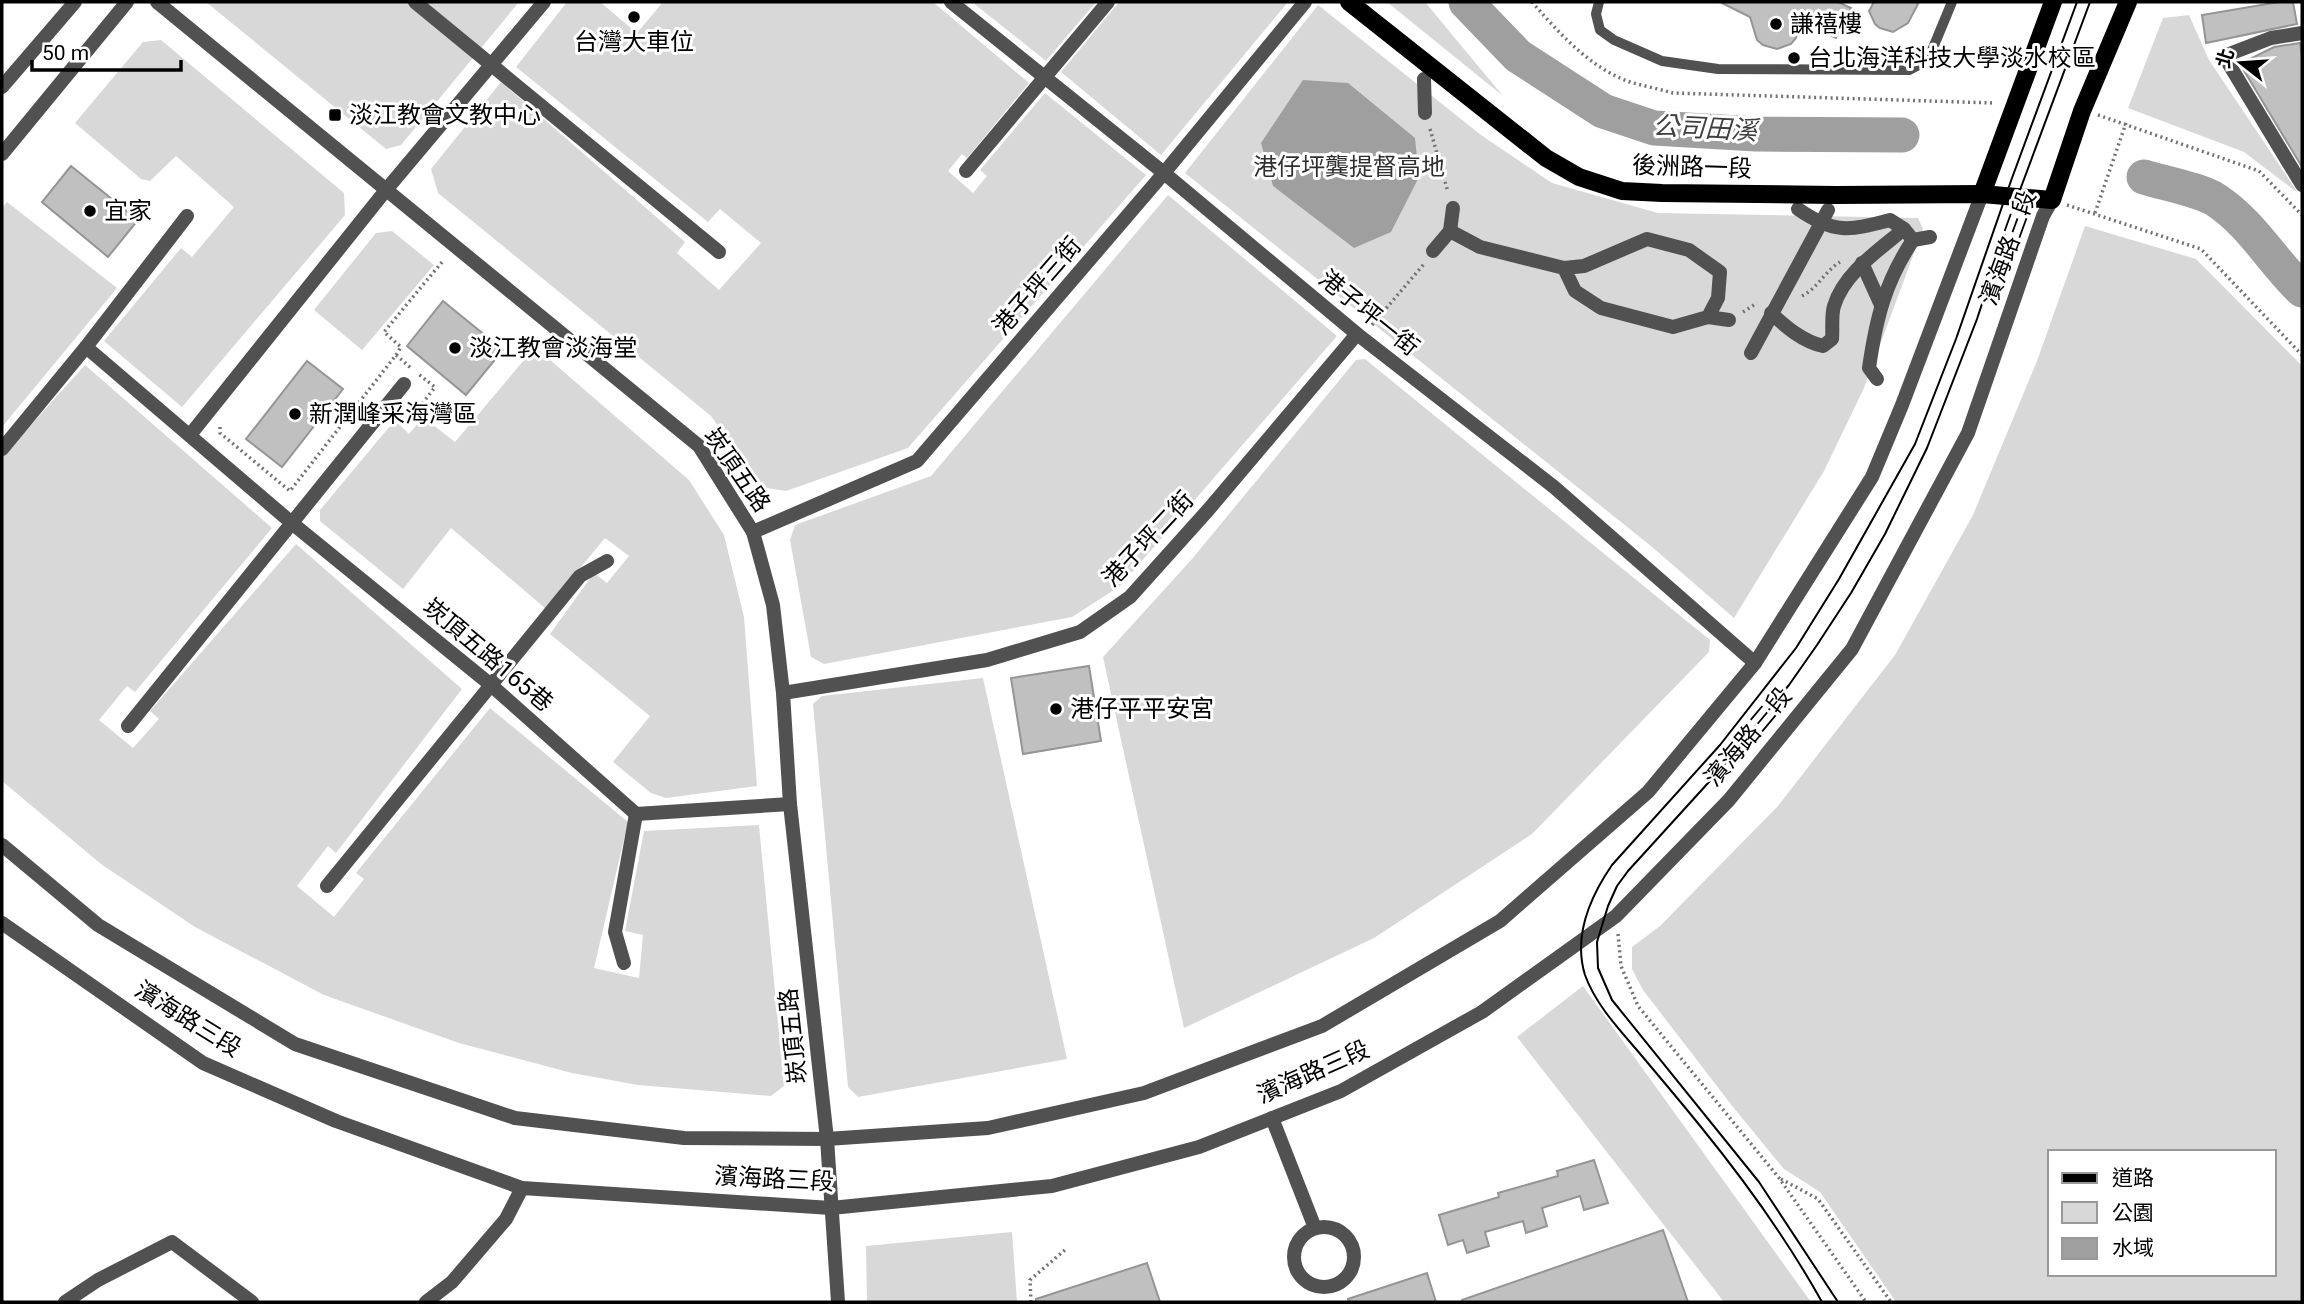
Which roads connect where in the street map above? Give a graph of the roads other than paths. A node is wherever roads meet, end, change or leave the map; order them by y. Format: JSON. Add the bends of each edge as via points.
{"nodes":[{"id":1,"x":75,"y":2,"type":"edge"},
{"id":2,"x":127,"y":2,"type":"edge"},
{"id":3,"x":157,"y":2,"type":"edge"},
{"id":4,"x":415,"y":2,"type":"edge"},
{"id":5,"x":544,"y":2,"type":"edge"},
{"id":6,"x":951,"y":2,"type":"edge"},
{"id":7,"x":1108,"y":2,"type":"edge"},
{"id":8,"x":1305,"y":2,"type":"edge"},
{"id":9,"x":1349,"y":2,"type":"edge"},
{"id":10,"x":1599,"y":2,"type":"edge"},
{"id":11,"x":1952,"y":2,"type":"edge"},
{"id":12,"x":2053,"y":2,"type":"edge"},
{"id":13,"x":2128,"y":2,"type":"edge"},
{"id":14,"x":2302,"y":33,"type":"edge"},
{"id":15,"x":492,"y":65,"type":"junction"},
{"id":16,"x":1045,"y":78,"type":"junction"},
{"id":17,"x":1424,"y":79,"type":"dead end"},
{"id":18,"x":2,"y":87,"type":"edge"},
{"id":19,"x":1425,"y":113,"type":"road end"},
{"id":20,"x":2,"y":154,"type":"edge"},
{"id":21,"x":966,"y":171,"type":"dead end"},
{"id":22,"x":1164,"y":173,"type":"junction"},
{"id":23,"x":2302,"y":186,"type":"edge"},
{"id":24,"x":386,"y":190,"type":"junction"},
{"id":25,"x":1982,"y":194,"type":"junction"},
{"id":26,"x":2052,"y":200,"type":"junction"},
{"id":27,"x":1452,"y":208,"type":"road end"},
{"id":28,"x":1798,"y":209,"type":"dead end"},
{"id":29,"x":1828,"y":210,"type":"dead end"},
{"id":30,"x":187,"y":216,"type":"dead end"},
{"id":31,"x":1820,"y":225,"type":"junction"},
{"id":32,"x":1450,"y":230,"type":"junction"},
{"id":33,"x":1909,"y":235,"type":"junction"},
{"id":34,"x":1930,"y":237,"type":"dead end"},
{"id":35,"x":1433,"y":251,"type":"dead end"},
{"id":36,"x":719,"y":253,"type":"dead end"},
{"id":37,"x":1863,"y":263,"type":"junction"},
{"id":38,"x":1564,"y":268,"type":"junction"},
{"id":39,"x":1881,"y":305,"type":"junction"},
{"id":40,"x":1770,"y":313,"type":"junction"},
{"id":41,"x":1708,"y":317,"type":"junction"},
{"id":42,"x":1729,"y":320,"type":"dead end"},
{"id":43,"x":1363,"y":332,"type":"junction"},
{"id":44,"x":86,"y":346,"type":"junction"},
{"id":45,"x":1751,"y":353,"type":"dead end"},
{"id":46,"x":1877,"y":379,"type":"dead end"},
{"id":47,"x":404,"y":384,"type":"dead end"},
{"id":48,"x":190,"y":435,"type":"junction"},
{"id":49,"x":2,"y":450,"type":"edge"},
{"id":50,"x":293,"y":524,"type":"junction"},
{"id":51,"x":753,"y":532,"type":"junction"},
{"id":52,"x":607,"y":561,"type":"dead end"},
{"id":53,"x":1755,"y":663,"type":"junction"},
{"id":54,"x":491,"y":685,"type":"junction"},
{"id":55,"x":783,"y":692,"type":"junction"},
{"id":56,"x":128,"y":726,"type":"dead end"},
{"id":57,"x":790,"y":804,"type":"junction"},
{"id":58,"x":636,"y":814,"type":"junction"},
{"id":59,"x":2,"y":845,"type":"edge"},
{"id":60,"x":327,"y":886,"type":"dead end"},
{"id":61,"x":2,"y":923,"type":"edge"},
{"id":62,"x":624,"y":962,"type":"dead end"},
{"id":63,"x":1272,"y":1118,"type":"junction"},
{"id":64,"x":827,"y":1139,"type":"junction"},
{"id":65,"x":522,"y":1188,"type":"junction"},
{"id":66,"x":831,"y":1208,"type":"junction"},
{"id":67,"x":1315,"y":1228,"type":"junction"},
{"id":68,"x":65,"y":1302,"type":"edge"},
{"id":69,"x":252,"y":1302,"type":"edge"},
{"id":70,"x":426,"y":1302,"type":"edge"},
{"id":71,"x":838,"y":1302,"type":"edge"}],
"edges":[{"from":1,"to":18,"type":"street"},
{"from":2,"to":20,"type":"street"},
{"from":3,"to":24,"type":"street","name":"崁頂五路"},
{"from":4,"to":15,"type":"street"},
{"from":5,"to":15,"type":"street"},
{"from":6,"to":16,"type":"street","name":"港子坪一街"},
{"from":7,"to":16,"type":"street"},
{"from":8,"to":22,"type":"street","name":"港子坪三街"},
{"from":9,"to":25,"type":"main road","name":"後洲路一段","via":[[1546,158],[1579,177],[1622,191]]},
{"from":10,"to":11,"type":"lane","via":[[1600,30],[1662,61],[1718,69],[1909,70],[1928,61]]},
{"from":12,"to":25,"type":"main road","name":"濱海路三段"},
{"from":13,"to":26,"type":"main road","name":"濱海路三段","via":[[2082,111]]},
{"from":14,"to":23,"type":"street","via":[[2270,38],[2224,56]]},
{"from":15,"to":24,"type":"street"},
{"from":15,"to":36,"type":"street"},
{"from":16,"to":21,"type":"street"},
{"from":16,"to":22,"type":"street","name":"港子坪一街"},
{"from":17,"to":19,"type":"street"},
{"from":22,"to":43,"type":"street","name":"港子坪一街"},
{"from":22,"to":51,"type":"street","name":"港子坪三街","via":[[917,461]]},
{"from":24,"to":48,"type":"street"},
{"from":24,"to":51,"type":"street","name":"崁頂五路","via":[[699,446]]},
{"from":25,"to":26,"type":"main road","name":"後洲路一段"},
{"from":25,"to":53,"type":"street","name":"濱海路三段","via":[[1872,477]]},
{"from":26,"to":63,"type":"street","name":"濱海路三段","via":[[1968,433],[1852,649],[1729,800],[1616,916],[1482,1012],[1341,1091]]},
{"from":27,"to":32,"type":"street"},
{"from":28,"to":31,"type":"street"},
{"from":29,"to":31,"type":"street"},
{"from":30,"to":44,"type":"street"},
{"from":31,"to":33,"type":"street","via":[[1844,229],[1889,220]]},
{"from":31,"to":40,"type":"street"},
{"from":32,"to":35,"type":"street"},
{"from":32,"to":38,"type":"street","via":[[1480,247]]},
{"from":33,"to":34,"type":"street"},
{"from":33,"to":37,"type":"street"},
{"from":33,"to":39,"type":"street"},
{"from":37,"to":39,"type":"street"},
{"from":37,"to":40,"type":"street","via":[[1840,292],[1833,308],[1832,339],[1823,345],[1786,328]]},
{"from":38,"to":41,"type":"street","via":[[1575,291],[1601,308],[1672,327]]},
{"from":38,"to":41,"type":"street","via":[[1584,266],[1647,239],[1689,250],[1720,272],[1718,298]]},
{"from":39,"to":46,"type":"street","via":[[1869,368]]},
{"from":40,"to":45,"type":"street"},
{"from":41,"to":42,"type":"street"},
{"from":43,"to":53,"type":"street","name":"港子坪一街","via":[[1554,487]]},
{"from":43,"to":55,"type":"street","name":"港子坪二街","via":[[1130,597],[1080,632],[987,660]]},
{"from":44,"to":48,"type":"street","name":"崁頂五路165巷"},
{"from":44,"to":49,"type":"street"},
{"from":47,"to":50,"type":"street"},
{"from":48,"to":50,"type":"street","name":"崁頂五路165巷"},
{"from":50,"to":54,"type":"street","name":"崁頂五路165巷"},
{"from":50,"to":56,"type":"street"},
{"from":51,"to":55,"type":"street","name":"崁頂五路","via":[[773,605]]},
{"from":52,"to":54,"type":"street","via":[[580,576]]},
{"from":53,"to":64,"type":"street","name":"濱海路三段","via":[[1648,792],[1500,921],[1322,1026],[1143,1093],[988,1129]]},
{"from":54,"to":58,"type":"street","name":"崁頂五路165巷"},
{"from":54,"to":60,"type":"street"},
{"from":55,"to":57,"type":"street","name":"崁頂五路"},
{"from":57,"to":58,"type":"street"},
{"from":57,"to":64,"type":"street","name":"崁頂五路"},
{"from":58,"to":62,"type":"street","via":[[615,932]]},
{"from":59,"to":64,"type":"street","name":"濱海路三段","via":[[98,925],[295,1044],[515,1118],[684,1138]]},
{"from":61,"to":65,"type":"street","name":"濱海路三段","via":[[203,1063],[336,1121]]},
{"from":63,"to":66,"type":"street","name":"濱海路三段","via":[[1199,1147],[1052,1186]]},
{"from":63,"to":67,"type":"street"},
{"from":64,"to":66,"type":"street","name":"崁頂五路"},
{"from":65,"to":66,"type":"street","name":"濱海路三段"},
{"from":65,"to":70,"type":"street","via":[[506,1219],[452,1282]]},
{"from":66,"to":71,"type":"street","name":"崁頂五路"},
{"from":67,"to":67,"type":"street","via":[[1295,1246],[1294,1264],[1312,1285],[1331,1287],[1348,1276],[1353,1248],[1334,1228]]},
{"from":68,"to":69,"type":"street","via":[[172,1242]]}]}
